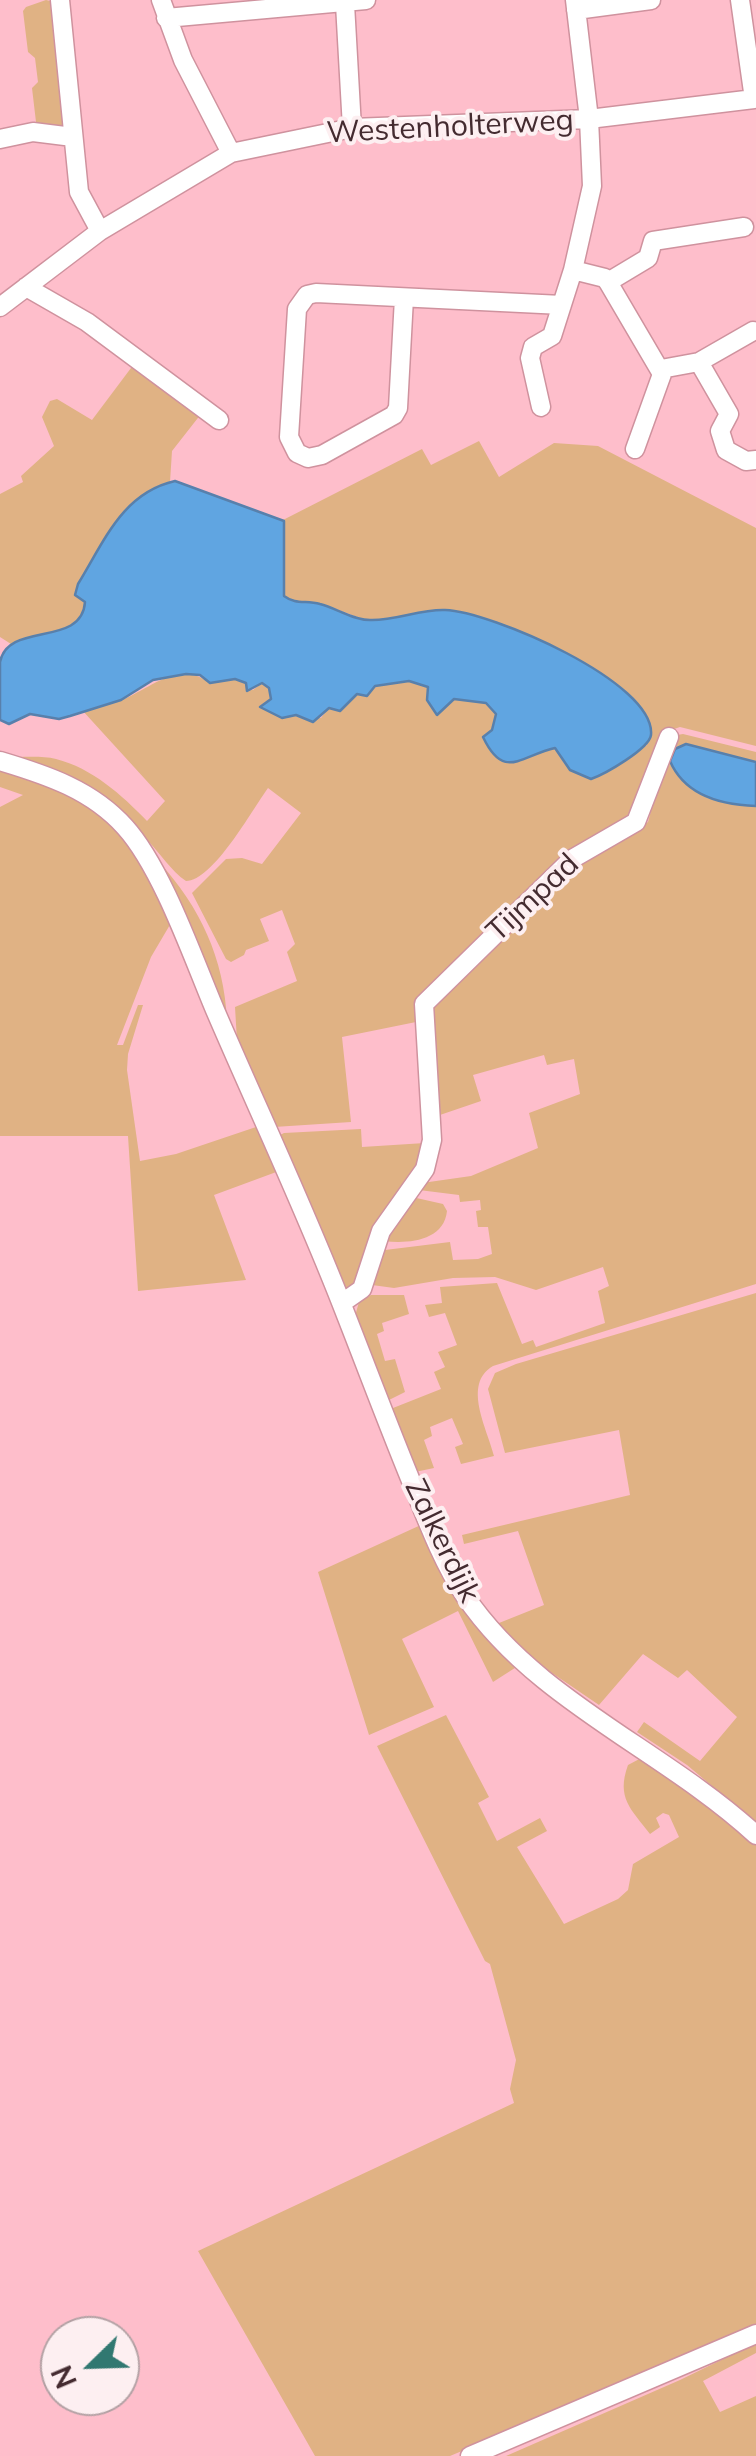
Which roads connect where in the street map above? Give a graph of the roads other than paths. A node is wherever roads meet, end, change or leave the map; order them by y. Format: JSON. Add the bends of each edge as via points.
{"nodes":[{"id":1,"x":60,"y":0,"type":"edge"},
{"id":2,"x":366,"y":0,"type":"edge"},
{"id":3,"x":652,"y":0,"type":"edge"},
{"id":4,"x":740,"y":0,"type":"edge"},
{"id":5,"x":345,"y":4,"type":"junction"},
{"id":6,"x":576,"y":5,"type":"edge"},
{"id":7,"x":163,"y":9,"type":"edge"},
{"id":8,"x":589,"y":120,"type":"junction"},
{"id":9,"x":352,"y":128,"type":"junction"},
{"id":10,"x":73,"y":136,"type":"junction"},
{"id":11,"x":0,"y":139,"type":"edge"},
{"id":12,"x":231,"y":153,"type":"junction"},
{"id":13,"x":744,"y":227,"type":"dead end"},
{"id":14,"x":100,"y":231,"type":"junction"},
{"id":15,"x":572,"y":270,"type":"junction"},
{"id":16,"x":608,"y":282,"type":"junction"},
{"id":17,"x":26,"y":287,"type":"junction"},
{"id":18,"x":404,"y":298,"type":"junction"},
{"id":19,"x":562,"y":305,"type":"junction"},
{"id":20,"x":0,"y":307,"type":"edge"},
{"id":21,"x":753,"y":330,"type":"dead end"},
{"id":22,"x":699,"y":362,"type":"junction"},
{"id":23,"x":660,"y":368,"type":"junction"},
{"id":24,"x":541,"y":407,"type":"dead end"},
{"id":25,"x":218,"y":420,"type":"dead end"},
{"id":26,"x":634,"y":449,"type":"dead end"},
{"id":27,"x":756,"y":460,"type":"edge"},
{"id":28,"x":669,"y":737,"type":"dead end"},
{"id":29,"x":0,"y":761,"type":"edge"},
{"id":30,"x":342,"y":1303,"type":"junction"},
{"id":31,"x":756,"y":1835,"type":"edge"},
{"id":32,"x":756,"y":2334,"type":"edge"},
{"id":33,"x":470,"y":2456,"type":"edge"}],
"edges":[{"from":1,"to":10,"type":"street"},
{"from":2,"to":5,"type":"street"},
{"from":3,"to":6,"type":"street"},
{"from":4,"to":8,"type":"street","via":[[754,99]]},
{"from":5,"to":7,"type":"street"},
{"from":5,"to":9,"type":"street"},
{"from":6,"to":8,"type":"street","name":"Westenholterweg"},
{"from":7,"to":12,"type":"street"},
{"from":8,"to":9,"type":"street","name":"Westenholterweg"},
{"from":8,"to":15,"type":"street","via":[[594,176]]},
{"from":9,"to":12,"type":"street","name":"Westenholterweg"},
{"from":10,"to":11,"type":"street","via":[[33,132]]},
{"from":10,"to":14,"type":"street","via":[[79,192]]},
{"from":12,"to":14,"type":"street","name":"Westenholterweg"},
{"from":13,"to":16,"type":"street","via":[[653,241],[648,258]]},
{"from":14,"to":17,"type":"street","name":"Westenholterweg"},
{"from":15,"to":16,"type":"street"},
{"from":15,"to":19,"type":"street"},
{"from":16,"to":23,"type":"street"},
{"from":17,"to":20,"type":"street","name":"Westenholterweg"},
{"from":17,"to":25,"type":"street","via":[[87,322]]},
{"from":18,"to":18,"type":"street","via":[[316,293],[299,303],[290,437],[296,453],[322,455],[394,415]]},
{"from":18,"to":19,"type":"street"},
{"from":19,"to":24,"type":"street","via":[[552,336],[533,347],[530,358]]},
{"from":21,"to":22,"type":"street"},
{"from":22,"to":23,"type":"street"},
{"from":22,"to":27,"type":"street","via":[[729,414],[720,431],[726,450]]},
{"from":23,"to":26,"type":"street"},
{"from":28,"to":30,"type":"street","name":"Tijmpad","via":[[636,822],[572,859],[424,1004],[428,1161],[386,1222],[362,1289]]},
{"from":29,"to":30,"type":"street","name":"Zalkerdijk","via":[[66,783],[110,812],[136,841],[180,927]]},
{"from":30,"to":31,"type":"street","name":"Zalkerdijk","via":[[426,1517],[481,1618],[532,1671]]},
{"from":32,"to":33,"type":"street"}]}
